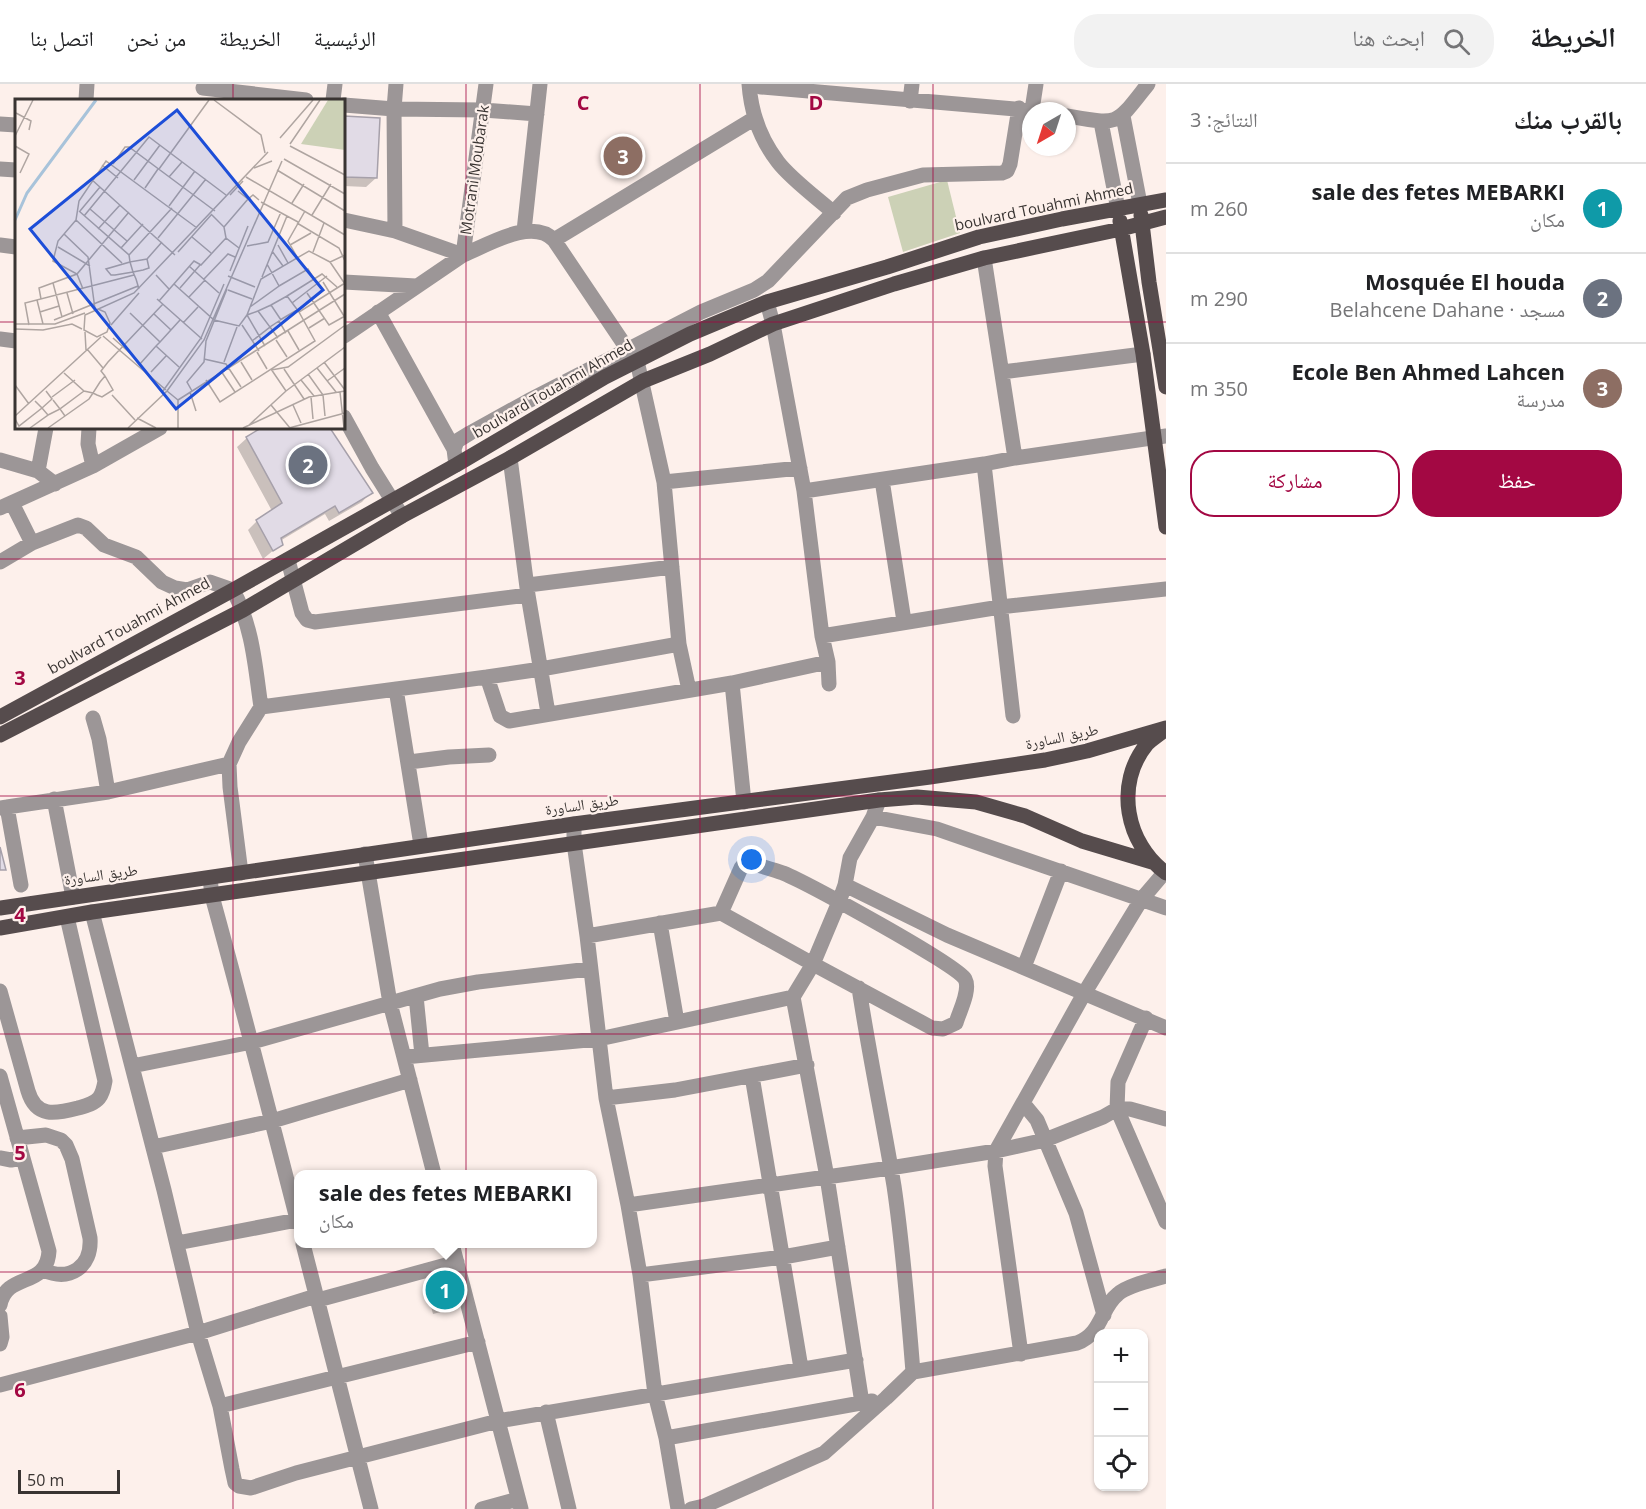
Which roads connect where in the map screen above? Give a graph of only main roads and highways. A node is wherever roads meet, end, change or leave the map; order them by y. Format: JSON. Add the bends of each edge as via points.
{"nodes":[{"id":1,"x":1166,"y":200,"type":"edge"},
{"id":2,"x":1140,"y":204,"type":"junction"},
{"id":3,"x":1118,"y":209,"type":"junction"},
{"id":4,"x":1166,"y":217,"type":"edge"},
{"id":5,"x":1142,"y":223,"type":"junction"},
{"id":6,"x":1121,"y":229,"type":"junction"},
{"id":7,"x":1166,"y":387,"type":"edge"},
{"id":8,"x":1161,"y":438,"type":"edge"},
{"id":9,"x":1166,"y":527,"type":"edge"},
{"id":10,"x":0,"y":717,"type":"edge"},
{"id":11,"x":1166,"y":728,"type":"edge"},
{"id":12,"x":0,"y":735,"type":"edge"},
{"id":13,"x":1152,"y":862,"type":"junction"},
{"id":14,"x":1165,"y":873,"type":"edge"},
{"id":15,"x":18,"y":904,"type":"junction"},
{"id":16,"x":0,"y":908,"type":"edge"},
{"id":17,"x":20,"y":925,"type":"junction"},
{"id":18,"x":0,"y":927,"type":"edge"}],
"edges":[{"from":1,"to":2,"type":"main road","name":"boulvard Touahmi Ahmed"},
{"from":2,"to":3,"type":"main road","name":"boulvard Touahmi Ahmed"},
{"from":2,"to":5,"type":"main road"},
{"from":3,"to":6,"type":"main road"},
{"from":3,"to":10,"type":"main road","name":"boulvard Touahmi Ahmed","via":[[979,237],[767,302],[633,355],[605,377],[394,501]]},
{"from":4,"to":5,"type":"main road"},
{"from":5,"to":6,"type":"main road"},
{"from":5,"to":7,"type":"main road"},
{"from":6,"to":8,"type":"main road"},
{"from":6,"to":12,"type":"main road","via":[[984,258],[894,284],[773,324],[643,381],[243,610]]},
{"from":8,"to":9,"type":"main road"},
{"from":11,"to":13,"type":"main road","via":[[1147,745],[1134,766],[1128,791],[1129,817],[1137,841]]},
{"from":11,"to":15,"type":"main road","name":"طريق الساورة","via":[[1045,760]]},
{"from":13,"to":14,"type":"main road"},
{"from":13,"to":17,"type":"main road","via":[[976,802],[917,797]]},
{"from":15,"to":16,"type":"main road","name":"طريق الساورة"},
{"from":15,"to":17,"type":"main road"},
{"from":17,"to":18,"type":"main road"}]}
